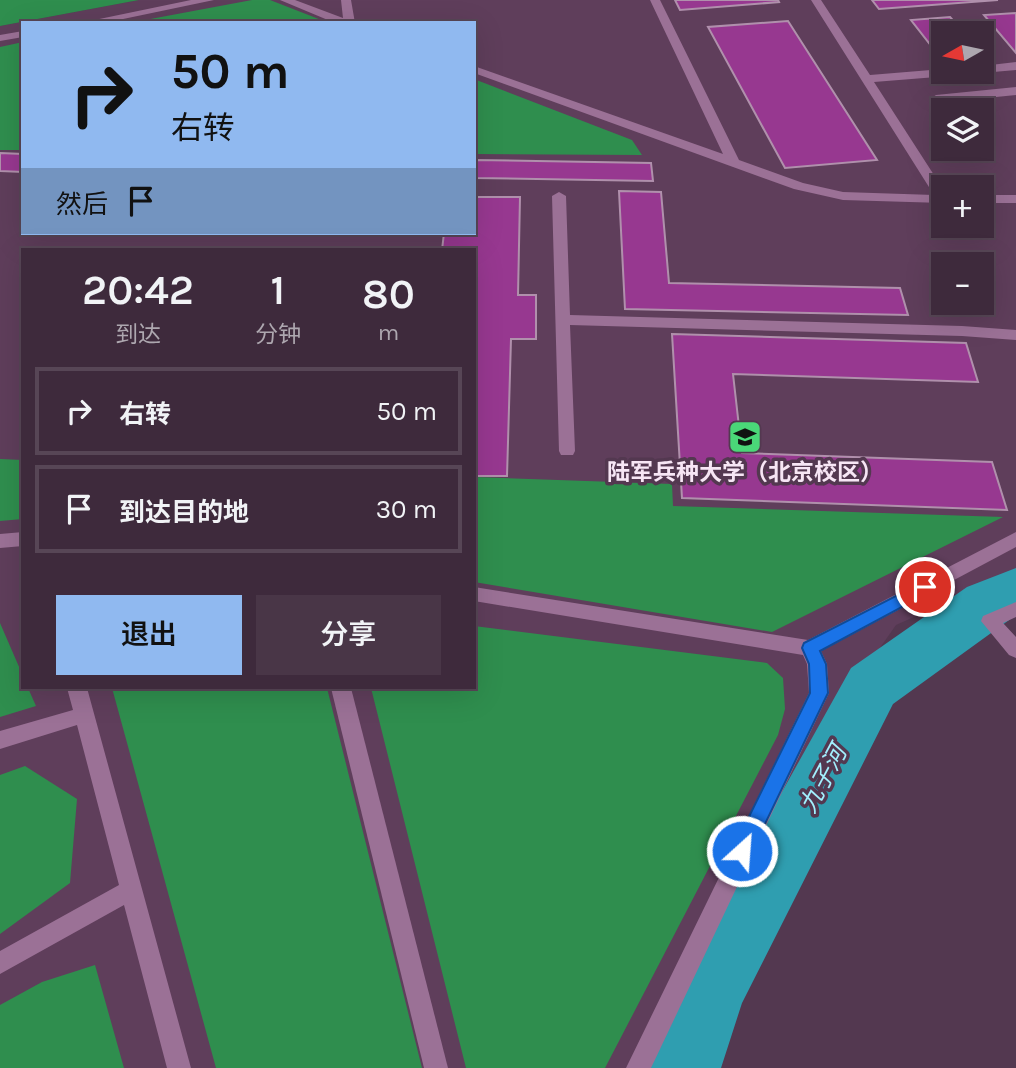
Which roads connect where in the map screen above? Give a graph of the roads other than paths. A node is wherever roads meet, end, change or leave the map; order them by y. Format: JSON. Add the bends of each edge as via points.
{"nodes":[{"id":1,"x":209,"y":0,"type":"edge"},
{"id":2,"x":285,"y":0,"type":"edge"},
{"id":3,"x":346,"y":0,"type":"edge"},
{"id":4,"x":655,"y":0,"type":"edge"},
{"id":5,"x":816,"y":0,"type":"edge"},
{"id":6,"x":96,"y":21,"type":"edge"},
{"id":7,"x":343,"y":21,"type":"edge"},
{"id":8,"x":348,"y":21,"type":"edge"},
{"id":9,"x":21,"y":34,"type":"edge"},
{"id":10,"x":0,"y":38,"type":"edge"},
{"id":11,"x":1016,"y":66,"type":"edge"},
{"id":12,"x":994,"y":68,"type":"edge"},
{"id":13,"x":476,"y":70,"type":"edge"},
{"id":14,"x":931,"y":74,"type":"edge"},
{"id":15,"x":866,"y":79,"type":"junction"},
{"id":16,"x":1016,"y":91,"type":"edge"},
{"id":17,"x":946,"y":98,"type":"edge"},
{"id":18,"x":734,"y":163,"type":"junction"},
{"id":19,"x":931,"y":180,"type":"edge"},
{"id":20,"x":559,"y":196,"type":"dead end"},
{"id":21,"x":931,"y":199,"type":"edge"},
{"id":22,"x":994,"y":199,"type":"edge"},
{"id":23,"x":1016,"y":199,"type":"edge"},
{"id":24,"x":563,"y":320,"type":"junction"},
{"id":25,"x":1016,"y":335,"type":"edge"},
{"id":26,"x":567,"y":452,"type":"dead end"},
{"id":27,"x":21,"y":538,"type":"edge"},
{"id":28,"x":1016,"y":539,"type":"edge"},
{"id":29,"x":0,"y":541,"type":"edge"},
{"id":30,"x":476,"y":594,"type":"edge"},
{"id":31,"x":1016,"y":609,"type":"edge"},
{"id":32,"x":810,"y":648,"type":"junction"},
{"id":33,"x":1016,"y":650,"type":"edge"},
{"id":34,"x":77,"y":689,"type":"edge"},
{"id":35,"x":341,"y":689,"type":"edge"},
{"id":36,"x":84,"y":715,"type":"junction"},
{"id":37,"x":0,"y":740,"type":"edge"},
{"id":38,"x":131,"y":890,"type":"junction"},
{"id":39,"x":0,"y":963,"type":"edge"},
{"id":40,"x":179,"y":1068,"type":"edge"},
{"id":41,"x":436,"y":1068,"type":"edge"},
{"id":42,"x":638,"y":1068,"type":"edge"}],
"edges":[{"from":1,"to":6,"type":"street"},
{"from":2,"to":7,"type":"street"},
{"from":3,"to":8,"type":"street"},
{"from":4,"to":18,"type":"street"},
{"from":5,"to":15,"type":"street"},
{"from":9,"to":10,"type":"street"},
{"from":11,"to":12,"type":"street"},
{"from":13,"to":18,"type":"street"},
{"from":14,"to":15,"type":"street"},
{"from":15,"to":19,"type":"street"},
{"from":16,"to":17,"type":"street"},
{"from":18,"to":21,"type":"street","via":[[799,186],[843,195]]},
{"from":20,"to":24,"type":"street"},
{"from":22,"to":23,"type":"street"},
{"from":24,"to":25,"type":"street"},
{"from":24,"to":26,"type":"street"},
{"from":27,"to":29,"type":"street"},
{"from":28,"to":32,"type":"street"},
{"from":30,"to":32,"type":"street"},
{"from":31,"to":33,"type":"street","via":[[990,621]]},
{"from":32,"to":42,"type":"street","via":[[817,664],[819,693]]},
{"from":34,"to":36,"type":"street"},
{"from":35,"to":41,"type":"street"},
{"from":36,"to":37,"type":"street"},
{"from":36,"to":38,"type":"street"},
{"from":38,"to":39,"type":"street"},
{"from":38,"to":40,"type":"street"}]}
